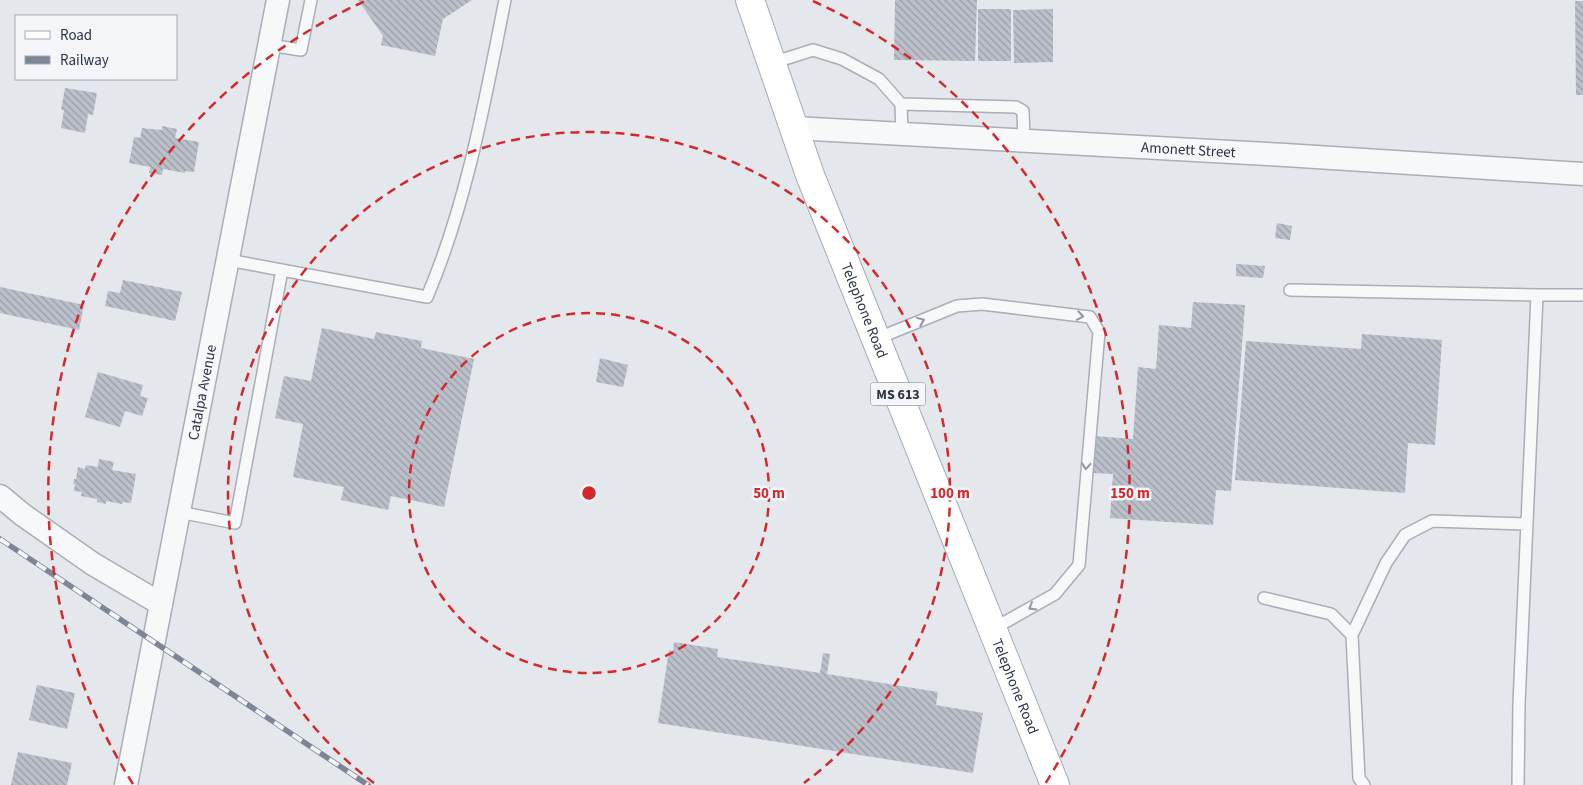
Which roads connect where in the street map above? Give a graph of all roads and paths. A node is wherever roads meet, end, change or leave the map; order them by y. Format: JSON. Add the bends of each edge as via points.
{"nodes":[{"id":1,"x":278,"y":0,"type":"edge"},
{"id":2,"x":311,"y":0,"type":"edge"},
{"id":3,"x":505,"y":0,"type":"edge"},
{"id":4,"x":750,"y":0,"type":"edge"},
{"id":5,"x":269,"y":46,"type":"junction"},
{"id":6,"x":772,"y":63,"type":"junction"},
{"id":7,"x":900,"y":104,"type":"junction"},
{"id":8,"x":794,"y":128,"type":"junction"},
{"id":9,"x":902,"y":134,"type":"junction"},
{"id":10,"x":1024,"y":141,"type":"junction"},
{"id":11,"x":1583,"y":174,"type":"edge"},
{"id":12,"x":228,"y":260,"type":"junction"},
{"id":13,"x":282,"y":270,"type":"junction"},
{"id":14,"x":1290,"y":290,"type":"dead end"},
{"id":15,"x":1537,"y":295,"type":"junction"},
{"id":16,"x":1583,"y":295,"type":"edge"},
{"id":17,"x":876,"y":339,"type":"junction"},
{"id":18,"x":0,"y":496,"type":"edge"},
{"id":19,"x":179,"y":512,"type":"junction"},
{"id":20,"x":1527,"y":524,"type":"junction"},
{"id":21,"x":1264,"y":598,"type":"dead end"},
{"id":22,"x":161,"y":604,"type":"junction"},
{"id":23,"x":993,"y":629,"type":"junction"},
{"id":24,"x":1352,"y":635,"type":"junction"},
{"id":25,"x":126,"y":785,"type":"edge"},
{"id":26,"x":1055,"y":785,"type":"edge"},
{"id":27,"x":1364,"y":785,"type":"edge"},
{"id":28,"x":1518,"y":785,"type":"edge"}],
"edges":[{"from":1,"to":5,"type":"street","name":"Catalpa Avenue"},
{"from":2,"to":5,"type":"lane","via":[[301,50]]},
{"from":3,"to":13,"type":"lane","via":[[479,132],[442,261],[426,297]]},
{"from":4,"to":6,"type":"main road","name":"Telephone Road","number":"MS 613"},
{"from":5,"to":12,"type":"street","name":"Catalpa Avenue"},
{"from":6,"to":7,"type":"lane","via":[[813,50],[842,59],[878,79]]},
{"from":6,"to":8,"type":"main road","name":"Telephone Road","number":"MS 613"},
{"from":7,"to":9,"type":"lane"},
{"from":7,"to":10,"type":"lane","via":[[1016,107],[1023,111]]},
{"from":8,"to":9,"type":"street","name":"Amonett Street"},
{"from":8,"to":17,"type":"main road","name":"Telephone Road","number":"MS 613"},
{"from":9,"to":10,"type":"street","name":"Amonett Street"},
{"from":10,"to":11,"type":"street","name":"Amonett Street"},
{"from":12,"to":13,"type":"lane"},
{"from":12,"to":19,"type":"street","name":"Catalpa Avenue"},
{"from":13,"to":19,"type":"lane","via":[[235,523]]},
{"from":14,"to":15,"type":"lane"},
{"from":15,"to":16,"type":"lane"},
{"from":15,"to":20,"type":"lane"},
{"from":17,"to":23,"type":"main road","name":"Telephone Road","number":"MS 613"},
{"from":17,"to":23,"type":"lane","one_way":true,"via":[[957,306],[982,304],[1090,317],[1099,332],[1079,565],[1055,594]]},
{"from":18,"to":22,"type":"street","via":[[93,564]]},
{"from":19,"to":22,"type":"street","name":"Catalpa Avenue"},
{"from":20,"to":24,"type":"lane","via":[[1432,521],[1405,535],[1386,563]]},
{"from":20,"to":28,"type":"lane"},
{"from":21,"to":24,"type":"lane","via":[[1331,614]]},
{"from":22,"to":25,"type":"street","name":"Catalpa Avenue"},
{"from":23,"to":26,"type":"main road","name":"Telephone Road","number":"MS 613"},
{"from":24,"to":27,"type":"lane","via":[[1359,778]]}]}
